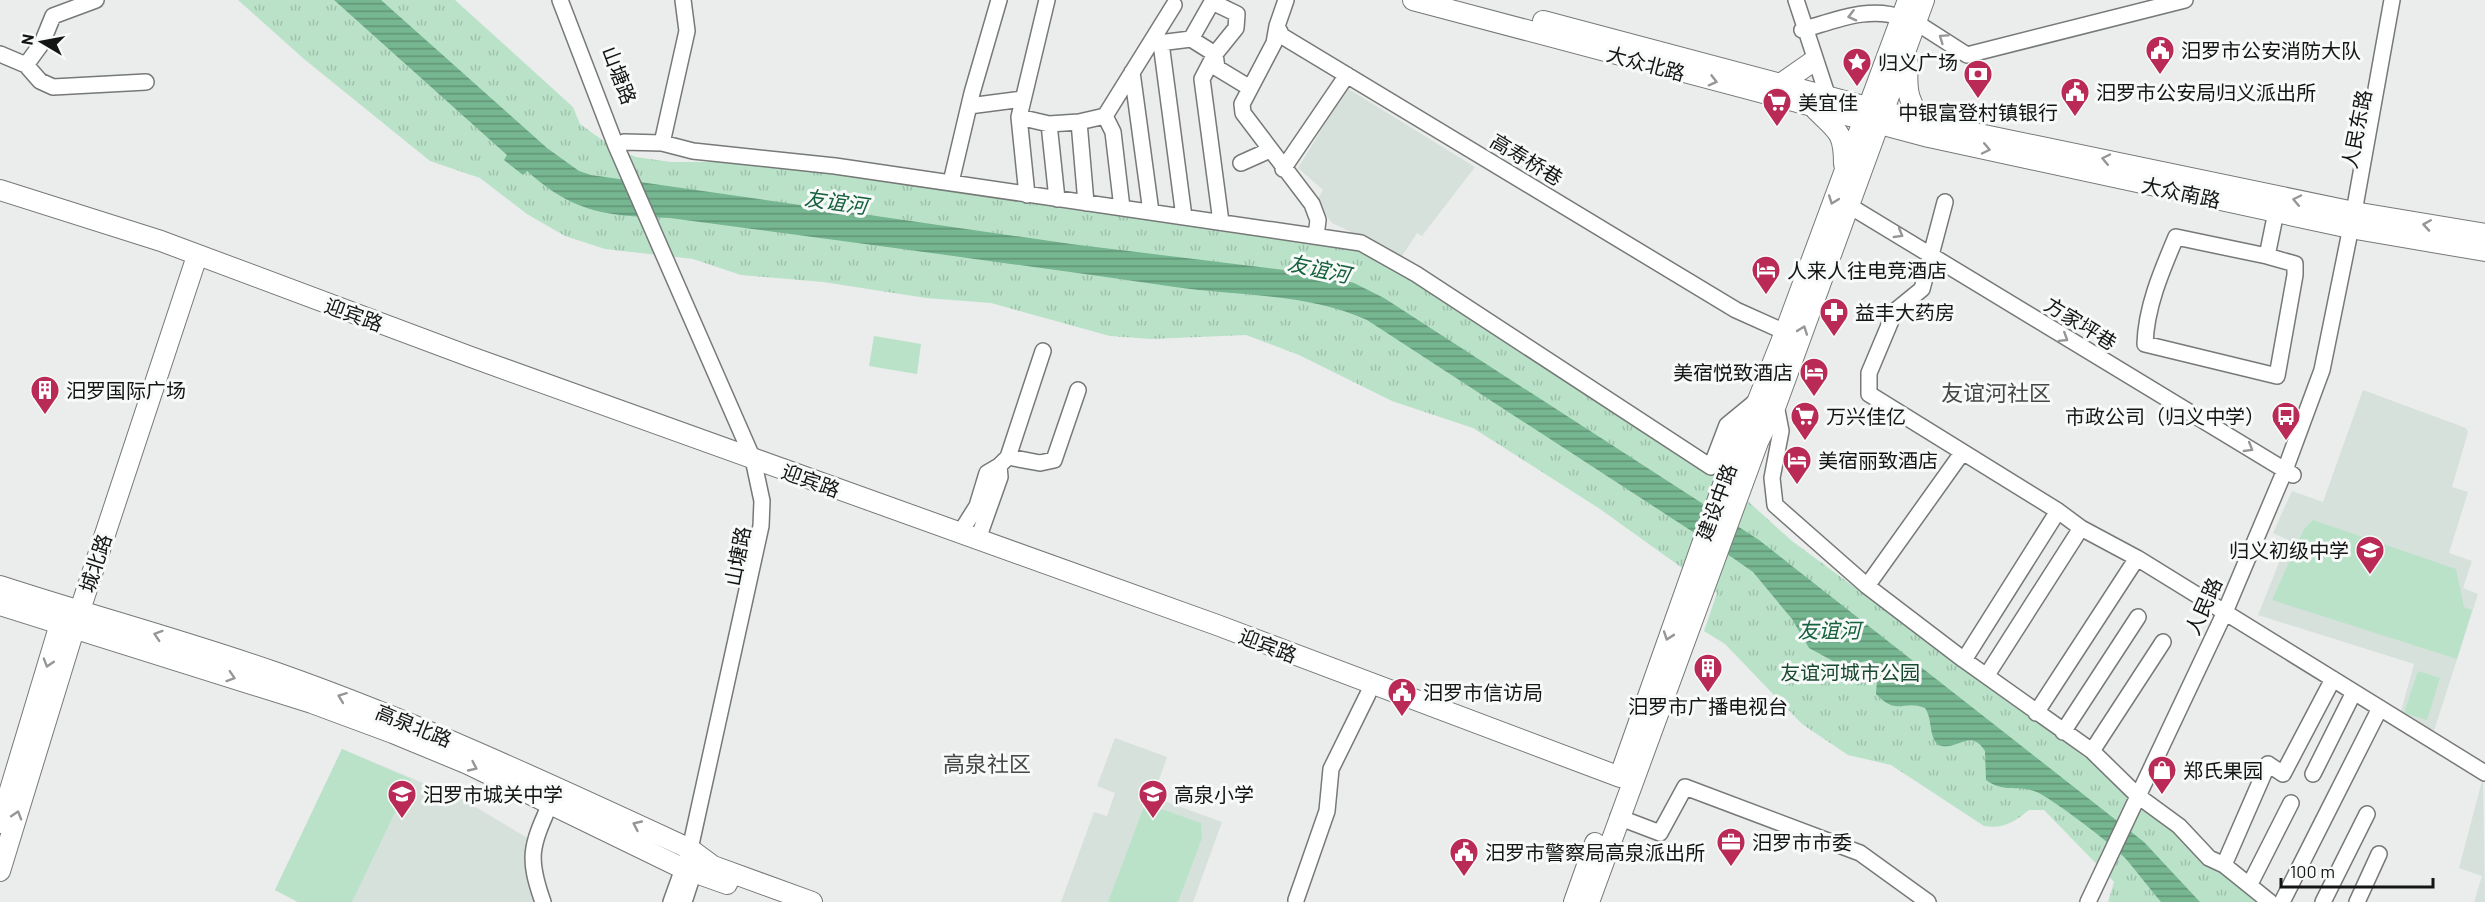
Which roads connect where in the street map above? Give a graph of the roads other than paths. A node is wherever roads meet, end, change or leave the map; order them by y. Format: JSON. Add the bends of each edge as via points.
{"nodes":[{"id":1,"x":96,"y":0,"type":"edge"},
{"id":2,"x":560,"y":0,"type":"edge"},
{"id":3,"x":569,"y":0,"type":"edge"},
{"id":4,"x":683,"y":0,"type":"edge"},
{"id":5,"x":999,"y":0,"type":"edge"},
{"id":6,"x":1047,"y":0,"type":"edge"},
{"id":7,"x":1286,"y":0,"type":"edge"},
{"id":8,"x":1413,"y":0,"type":"edge"},
{"id":9,"x":1460,"y":0,"type":"edge"},
{"id":10,"x":1790,"y":0,"type":"edge"},
{"id":11,"x":1796,"y":0,"type":"edge"},
{"id":12,"x":1924,"y":0,"type":"edge"},
{"id":13,"x":2150,"y":0,"type":"edge"},
{"id":14,"x":2185,"y":0,"type":"edge"},
{"id":15,"x":2392,"y":0,"type":"edge"},
{"id":16,"x":2401,"y":0,"type":"edge"},
{"id":17,"x":2165,"y":2,"type":"edge"},
{"id":18,"x":1174,"y":5,"type":"dead end"},
{"id":19,"x":1909,"y":14,"type":"edge"},
{"id":20,"x":1277,"y":26,"type":"junction"},
{"id":21,"x":1804,"y":29,"type":"junction"},
{"id":22,"x":1191,"y":39,"type":"junction"},
{"id":23,"x":1156,"y":43,"type":"junction"},
{"id":24,"x":1909,"y":48,"type":"junction"},
{"id":25,"x":0,"y":54,"type":"edge"},
{"id":26,"x":1215,"y":54,"type":"junction"},
{"id":27,"x":1967,"y":56,"type":"junction"},
{"id":28,"x":1812,"y":62,"type":"junction"},
{"id":29,"x":26,"y":65,"type":"junction"},
{"id":30,"x":1132,"y":72,"type":"junction"},
{"id":31,"x":1347,"y":75,"type":"junction"},
{"id":32,"x":146,"y":82,"type":"dead end"},
{"id":33,"x":1782,"y":82,"type":"junction"},
{"id":34,"x":1250,"y":88,"type":"junction"},
{"id":35,"x":1023,"y":99,"type":"junction"},
{"id":36,"x":1821,"y":99,"type":"junction"},
{"id":37,"x":969,"y":106,"type":"junction"},
{"id":38,"x":1105,"y":116,"type":"junction"},
{"id":39,"x":1875,"y":116,"type":"junction"},
{"id":40,"x":1019,"y":117,"type":"junction"},
{"id":41,"x":1079,"y":122,"type":"junction"},
{"id":42,"x":1049,"y":124,"type":"junction"},
{"id":43,"x":1930,"y":130,"type":"junction"},
{"id":44,"x":624,"y":142,"type":"junction"},
{"id":45,"x":662,"y":143,"type":"junction"},
{"id":46,"x":1270,"y":150,"type":"junction"},
{"id":47,"x":1240,"y":163,"type":"dead end"},
{"id":48,"x":628,"y":164,"type":"junction"},
{"id":49,"x":1854,"y":165,"type":"junction"},
{"id":50,"x":1283,"y":169,"type":"junction"},
{"id":51,"x":951,"y":182,"type":"junction"},
{"id":52,"x":0,"y":190,"type":"edge"},
{"id":53,"x":1027,"y":195,"type":"junction"},
{"id":54,"x":1058,"y":199,"type":"junction"},
{"id":55,"x":1945,"y":202,"type":"dead end"},
{"id":56,"x":0,"y":203,"type":"edge"},
{"id":57,"x":1086,"y":203,"type":"junction"},
{"id":58,"x":1848,"y":205,"type":"junction"},
{"id":59,"x":1122,"y":208,"type":"junction"},
{"id":60,"x":1151,"y":212,"type":"junction"},
{"id":61,"x":2276,"y":212,"type":"junction"},
{"id":62,"x":1184,"y":217,"type":"junction"},
{"id":63,"x":2356,"y":221,"type":"junction"},
{"id":64,"x":1221,"y":222,"type":"junction"},
{"id":65,"x":2485,"y":234,"type":"edge"},
{"id":66,"x":1316,"y":236,"type":"junction"},
{"id":67,"x":2485,"y":251,"type":"edge"},
{"id":68,"x":1933,"y":254,"type":"junction"},
{"id":69,"x":2267,"y":256,"type":"junction"},
{"id":70,"x":190,"y":259,"type":"junction"},
{"id":71,"x":1785,"y":332,"type":"junction"},
{"id":72,"x":1043,"y":351,"type":"dead end"},
{"id":73,"x":1078,"y":390,"type":"dead end"},
{"id":74,"x":1767,"y":403,"type":"junction"},
{"id":75,"x":1749,"y":439,"type":"junction"},
{"id":76,"x":1962,"y":453,"type":"junction"},
{"id":77,"x":1004,"y":462,"type":"junction"},
{"id":78,"x":759,"y":467,"type":"junction"},
{"id":79,"x":2289,"y":472,"type":"junction"},
{"id":80,"x":2058,"y":511,"type":"junction"},
{"id":81,"x":2081,"y":528,"type":"junction"},
{"id":82,"x":969,"y":536,"type":"junction"},
{"id":83,"x":2137,"y":558,"type":"junction"},
{"id":84,"x":0,"y":586,"type":"edge"},
{"id":85,"x":1867,"y":586,"type":"junction"},
{"id":86,"x":0,"y":605,"type":"edge"},
{"id":87,"x":2229,"y":615,"type":"junction"},
{"id":88,"x":71,"y":617,"type":"junction"},
{"id":89,"x":2138,"y":617,"type":"dead end"},
{"id":90,"x":2163,"y":642,"type":"dead end"},
{"id":91,"x":1964,"y":660,"type":"junction"},
{"id":92,"x":1987,"y":675,"type":"junction"},
{"id":93,"x":2333,"y":679,"type":"junction"},
{"id":94,"x":2354,"y":692,"type":"junction"},
{"id":95,"x":1368,"y":694,"type":"junction"},
{"id":96,"x":2380,"y":708,"type":"junction"},
{"id":97,"x":2036,"y":713,"type":"junction"},
{"id":98,"x":2063,"y":732,"type":"junction"},
{"id":99,"x":2092,"y":751,"type":"junction"},
{"id":100,"x":2485,"y":773,"type":"edge"},
{"id":101,"x":2313,"y":774,"type":"dead end"},
{"id":102,"x":1617,"y":783,"type":"junction"},
{"id":103,"x":2291,"y":802,"type":"dead end"},
{"id":104,"x":550,"y":804,"type":"junction"},
{"id":105,"x":2139,"y":804,"type":"junction"},
{"id":106,"x":2367,"y":814,"type":"dead end"},
{"id":107,"x":1618,"y":817,"type":"junction"},
{"id":108,"x":0,"y":823,"type":"edge"},
{"id":109,"x":2379,"y":854,"type":"dead end"},
{"id":110,"x":691,"y":862,"type":"junction"},
{"id":111,"x":2224,"y":865,"type":"junction"},
{"id":112,"x":2109,"y":867,"type":"junction"},
{"id":113,"x":0,"y":871,"type":"edge"},
{"id":114,"x":2250,"y":884,"type":"junction"},
{"id":115,"x":1296,"y":900,"type":"dead end"},
{"id":116,"x":543,"y":902,"type":"edge"},
{"id":117,"x":671,"y":902,"type":"edge"},
{"id":118,"x":684,"y":902,"type":"edge"},
{"id":119,"x":780,"y":902,"type":"edge"},
{"id":120,"x":812,"y":902,"type":"edge"},
{"id":121,"x":1574,"y":902,"type":"edge"},
{"id":122,"x":1589,"y":902,"type":"edge"},
{"id":123,"x":1928,"y":902,"type":"edge"},
{"id":124,"x":2088,"y":902,"type":"edge"},
{"id":125,"x":2097,"y":902,"type":"edge"},
{"id":126,"x":2270,"y":902,"type":"edge"},
{"id":127,"x":2282,"y":902,"type":"edge"},
{"id":128,"x":2324,"y":902,"type":"edge"},
{"id":129,"x":2357,"y":902,"type":"edge"}],
"edges":[{"from":1,"to":29,"type":"street","via":[[53,16],[42,43]]},
{"from":2,"to":48,"type":"street","name":"山塘路"},
{"from":3,"to":44,"type":"street","name":"山塘路"},
{"from":4,"to":45,"type":"street","via":[[687,31]]},
{"from":5,"to":37,"type":"street"},
{"from":6,"to":35,"type":"street"},
{"from":7,"to":20,"type":"street"},
{"from":8,"to":36,"type":"main road","name":"大众北路","one_way":true},
{"from":9,"to":33,"type":"main road","name":"大众北路"},
{"from":10,"to":21,"type":"street"},
{"from":11,"to":21,"type":"street"},
{"from":12,"to":19,"type":"main road"},
{"from":13,"to":27,"type":"street","via":[[1982,46]]},
{"from":14,"to":17,"type":"street"},
{"from":15,"to":63,"type":"street","name":"人民东路"},
{"from":16,"to":63,"type":"street","name":"人民东路"},
{"from":17,"to":27,"type":"street"},
{"from":18,"to":23,"type":"street"},
{"from":19,"to":21,"type":"street","one_way":true,"via":[[1867,13]]},
{"from":19,"to":24,"type":"main road"},
{"from":27,"to":19,"type":"street","one_way":true},
{"from":19,"to":39,"type":"main road"},
{"from":20,"to":31,"type":"street","name":"高寿桥巷","via":[[1282,36]]},
{"from":20,"to":34,"type":"street","via":[[1274,43]]},
{"from":21,"to":28,"type":"street"},
{"from":21,"to":36,"type":"street"},
{"from":22,"to":23,"type":"street"},
{"from":22,"to":26,"type":"street"},
{"from":22,"to":26,"type":"street","via":[[1212,2],[1237,14],[1236,28]]},
{"from":23,"to":30,"type":"street"},
{"from":23,"to":62,"type":"street"},
{"from":24,"to":39,"type":"main road"},
{"from":24,"to":43,"type":"main road","via":[[1908,95]]},
{"from":25,"to":29,"type":"street"},
{"from":26,"to":34,"type":"street","via":[[1217,68]]},
{"from":26,"to":64,"type":"street","via":[[1202,79]]},
{"from":28,"to":33,"type":"main road"},
{"from":28,"to":36,"type":"street"},
{"from":29,"to":32,"type":"street","via":[[39,81],[53,87]]},
{"from":30,"to":38,"type":"street"},
{"from":30,"to":60,"type":"street"},
{"from":31,"to":50,"type":"street"},
{"from":31,"to":71,"type":"street","name":"高寿桥巷","via":[[1736,310]]},
{"from":33,"to":36,"type":"main road","name":"大众北路"},
{"from":34,"to":46,"type":"street","via":[[1242,104],[1243,113]]},
{"from":35,"to":37,"type":"street"},
{"from":35,"to":40,"type":"street"},
{"from":36,"to":39,"type":"main road","name":"大众北路"},
{"from":36,"to":49,"type":"main road"},
{"from":37,"to":51,"type":"street"},
{"from":38,"to":41,"type":"street"},
{"from":38,"to":59,"type":"street","via":[[1113,132]]},
{"from":39,"to":43,"type":"main road","name":"大众南路"},
{"from":39,"to":49,"type":"main road","name":"建设中路"},
{"from":40,"to":42,"type":"street"},
{"from":40,"to":53,"type":"street"},
{"from":41,"to":42,"type":"street"},
{"from":41,"to":57,"type":"street"},
{"from":42,"to":54,"type":"street"},
{"from":43,"to":49,"type":"main road","via":[[1889,144]]},
{"from":43,"to":61,"type":"main road","name":"大众南路","one_way":true},
{"from":63,"to":43,"type":"main road","name":"大众南路","one_way":true},
{"from":44,"to":45,"type":"street"},
{"from":44,"to":48,"type":"street","name":"山塘路"},
{"from":45,"to":51,"type":"street","via":[[693,151]]},
{"from":46,"to":47,"type":"street"},
{"from":46,"to":50,"type":"street"},
{"from":48,"to":78,"type":"street","name":"山塘路"},
{"from":49,"to":58,"type":"main road","name":"建设中路"},
{"from":49,"to":71,"type":"main road","name":"建设中路","one_way":true},
{"from":50,"to":66,"type":"street","via":[[1312,204],[1318,220]]},
{"from":51,"to":53,"type":"street"},
{"from":52,"to":70,"type":"main road","name":"迎宾路"},
{"from":53,"to":54,"type":"street"},
{"from":54,"to":57,"type":"street"},
{"from":55,"to":68,"type":"street"},
{"from":56,"to":70,"type":"main road","name":"迎宾路"},
{"from":57,"to":59,"type":"street"},
{"from":58,"to":68,"type":"street","name":"方家坪巷","one_way":true},
{"from":74,"to":58,"type":"main road","name":"建设中路","one_way":true},
{"from":59,"to":60,"type":"street"},
{"from":60,"to":62,"type":"street"},
{"from":61,"to":63,"type":"main road","name":"大众南路"},
{"from":61,"to":69,"type":"street"},
{"from":62,"to":64,"type":"street"},
{"from":65,"to":63,"type":"main road","name":"大众南路","one_way":true},
{"from":63,"to":67,"type":"main road","name":"大众南路"},
{"from":63,"to":79,"type":"street","name":"人民路","via":[[2329,372]]},
{"from":64,"to":66,"type":"street"},
{"from":66,"to":74,"type":"street","via":[[1361,243],[1416,274],[1711,467],[1727,425]]},
{"from":68,"to":76,"type":"street","via":[[1922,289],[1895,311],[1869,373],[1869,394]]},
{"from":68,"to":79,"type":"street","name":"方家坪巷","one_way":true,"via":[[2059,335]]},
{"from":69,"to":69,"type":"street","via":[[2176,237],[2161,273],[2145,344],[2277,376],[2295,264]]},
{"from":70,"to":78,"type":"main road","name":"迎宾路"},
{"from":70,"to":88,"type":"main road","name":"城北路"},
{"from":71,"to":74,"type":"main road","name":"建设中路"},
{"from":72,"to":77,"type":"street"},
{"from":73,"to":77,"type":"street","via":[[1054,460],[1040,464]]},
{"from":74,"to":75,"type":"main road","name":"建设中路"},
{"from":74,"to":85,"type":"street","via":[[1781,431],[1772,478],[1775,505]]},
{"from":75,"to":102,"type":"main road","name":"建设中路","one_way":true,"via":[[1687,581]]},
{"from":75,"to":107,"type":"main road","name":"建设中路","via":[[1700,598]]},
{"from":76,"to":80,"type":"street"},
{"from":76,"to":85,"type":"street"},
{"from":77,"to":82,"type":"street"},
{"from":78,"to":82,"type":"main road","name":"迎宾路"},
{"from":78,"to":95,"type":"main road","name":"迎宾路","via":[[1012,558]]},
{"from":78,"to":110,"type":"street","name":"山塘路","via":[[761,526]]},
{"from":79,"to":87,"type":"street","name":"人民路"},
{"from":80,"to":81,"type":"street"},
{"from":80,"to":91,"type":"street"},
{"from":81,"to":83,"type":"street"},
{"from":81,"to":92,"type":"street"},
{"from":82,"to":102,"type":"main road","name":"迎宾路","via":[[1206,621]]},
{"from":83,"to":87,"type":"street"},
{"from":83,"to":97,"type":"street"},
{"from":84,"to":88,"type":"main road","name":"高泉北路"},
{"from":85,"to":91,"type":"street"},
{"from":86,"to":88,"type":"main road","name":"高泉北路"},
{"from":87,"to":93,"type":"street"},
{"from":87,"to":105,"type":"street","name":"人民路"},
{"from":88,"to":104,"type":"main road","name":"高泉北路","one_way":true,"via":[[393,733]]},
{"from":88,"to":108,"type":"main road","name":"城北路","one_way":true},
{"from":110,"to":88,"type":"main road","name":"高泉北路","one_way":true,"via":[[483,753],[361,704],[276,672]]},
{"from":113,"to":88,"type":"main road","name":"城北路","one_way":true},
{"from":89,"to":98,"type":"street"},
{"from":90,"to":99,"type":"street"},
{"from":91,"to":92,"type":"street"},
{"from":92,"to":97,"type":"street"},
{"from":93,"to":94,"type":"street"},
{"from":93,"to":111,"type":"street","via":[[2283,774],[2268,764]]},
{"from":94,"to":96,"type":"street"},
{"from":94,"to":101,"type":"street"},
{"from":95,"to":102,"type":"main road","name":"迎宾路"},
{"from":95,"to":115,"type":"street","via":[[1331,769],[1328,811]]},
{"from":96,"to":100,"type":"street"},
{"from":96,"to":127,"type":"street"},
{"from":97,"to":98,"type":"street"},
{"from":98,"to":99,"type":"street"},
{"from":99,"to":105,"type":"street"},
{"from":102,"to":121,"type":"main road","name":"建设中路"},
{"from":103,"to":114,"type":"street"},
{"from":104,"to":110,"type":"main road","name":"高泉北路"},
{"from":104,"to":116,"type":"street","via":[[534,838],[532,861]]},
{"from":105,"to":111,"type":"street","via":[[2179,826],[2209,858]]},
{"from":105,"to":112,"type":"street","name":"人民路"},
{"from":106,"to":128,"type":"street"},
{"from":107,"to":122,"type":"main road","name":"建设中路"},
{"from":107,"to":123,"type":"street","via":[[1660,833],[1685,787],[1860,853]]},
{"from":109,"to":129,"type":"street"},
{"from":110,"to":117,"type":"street","name":"山塘路"},
{"from":110,"to":118,"type":"street","name":"山塘路"},
{"from":110,"to":119,"type":"main road","name":"高泉北路"},
{"from":110,"to":120,"type":"main road","name":"高泉北路","via":[[713,866]]},
{"from":111,"to":114,"type":"street"},
{"from":112,"to":124,"type":"street","name":"人民路"},
{"from":112,"to":125,"type":"street","name":"人民路"},
{"from":114,"to":126,"type":"street"}]}
